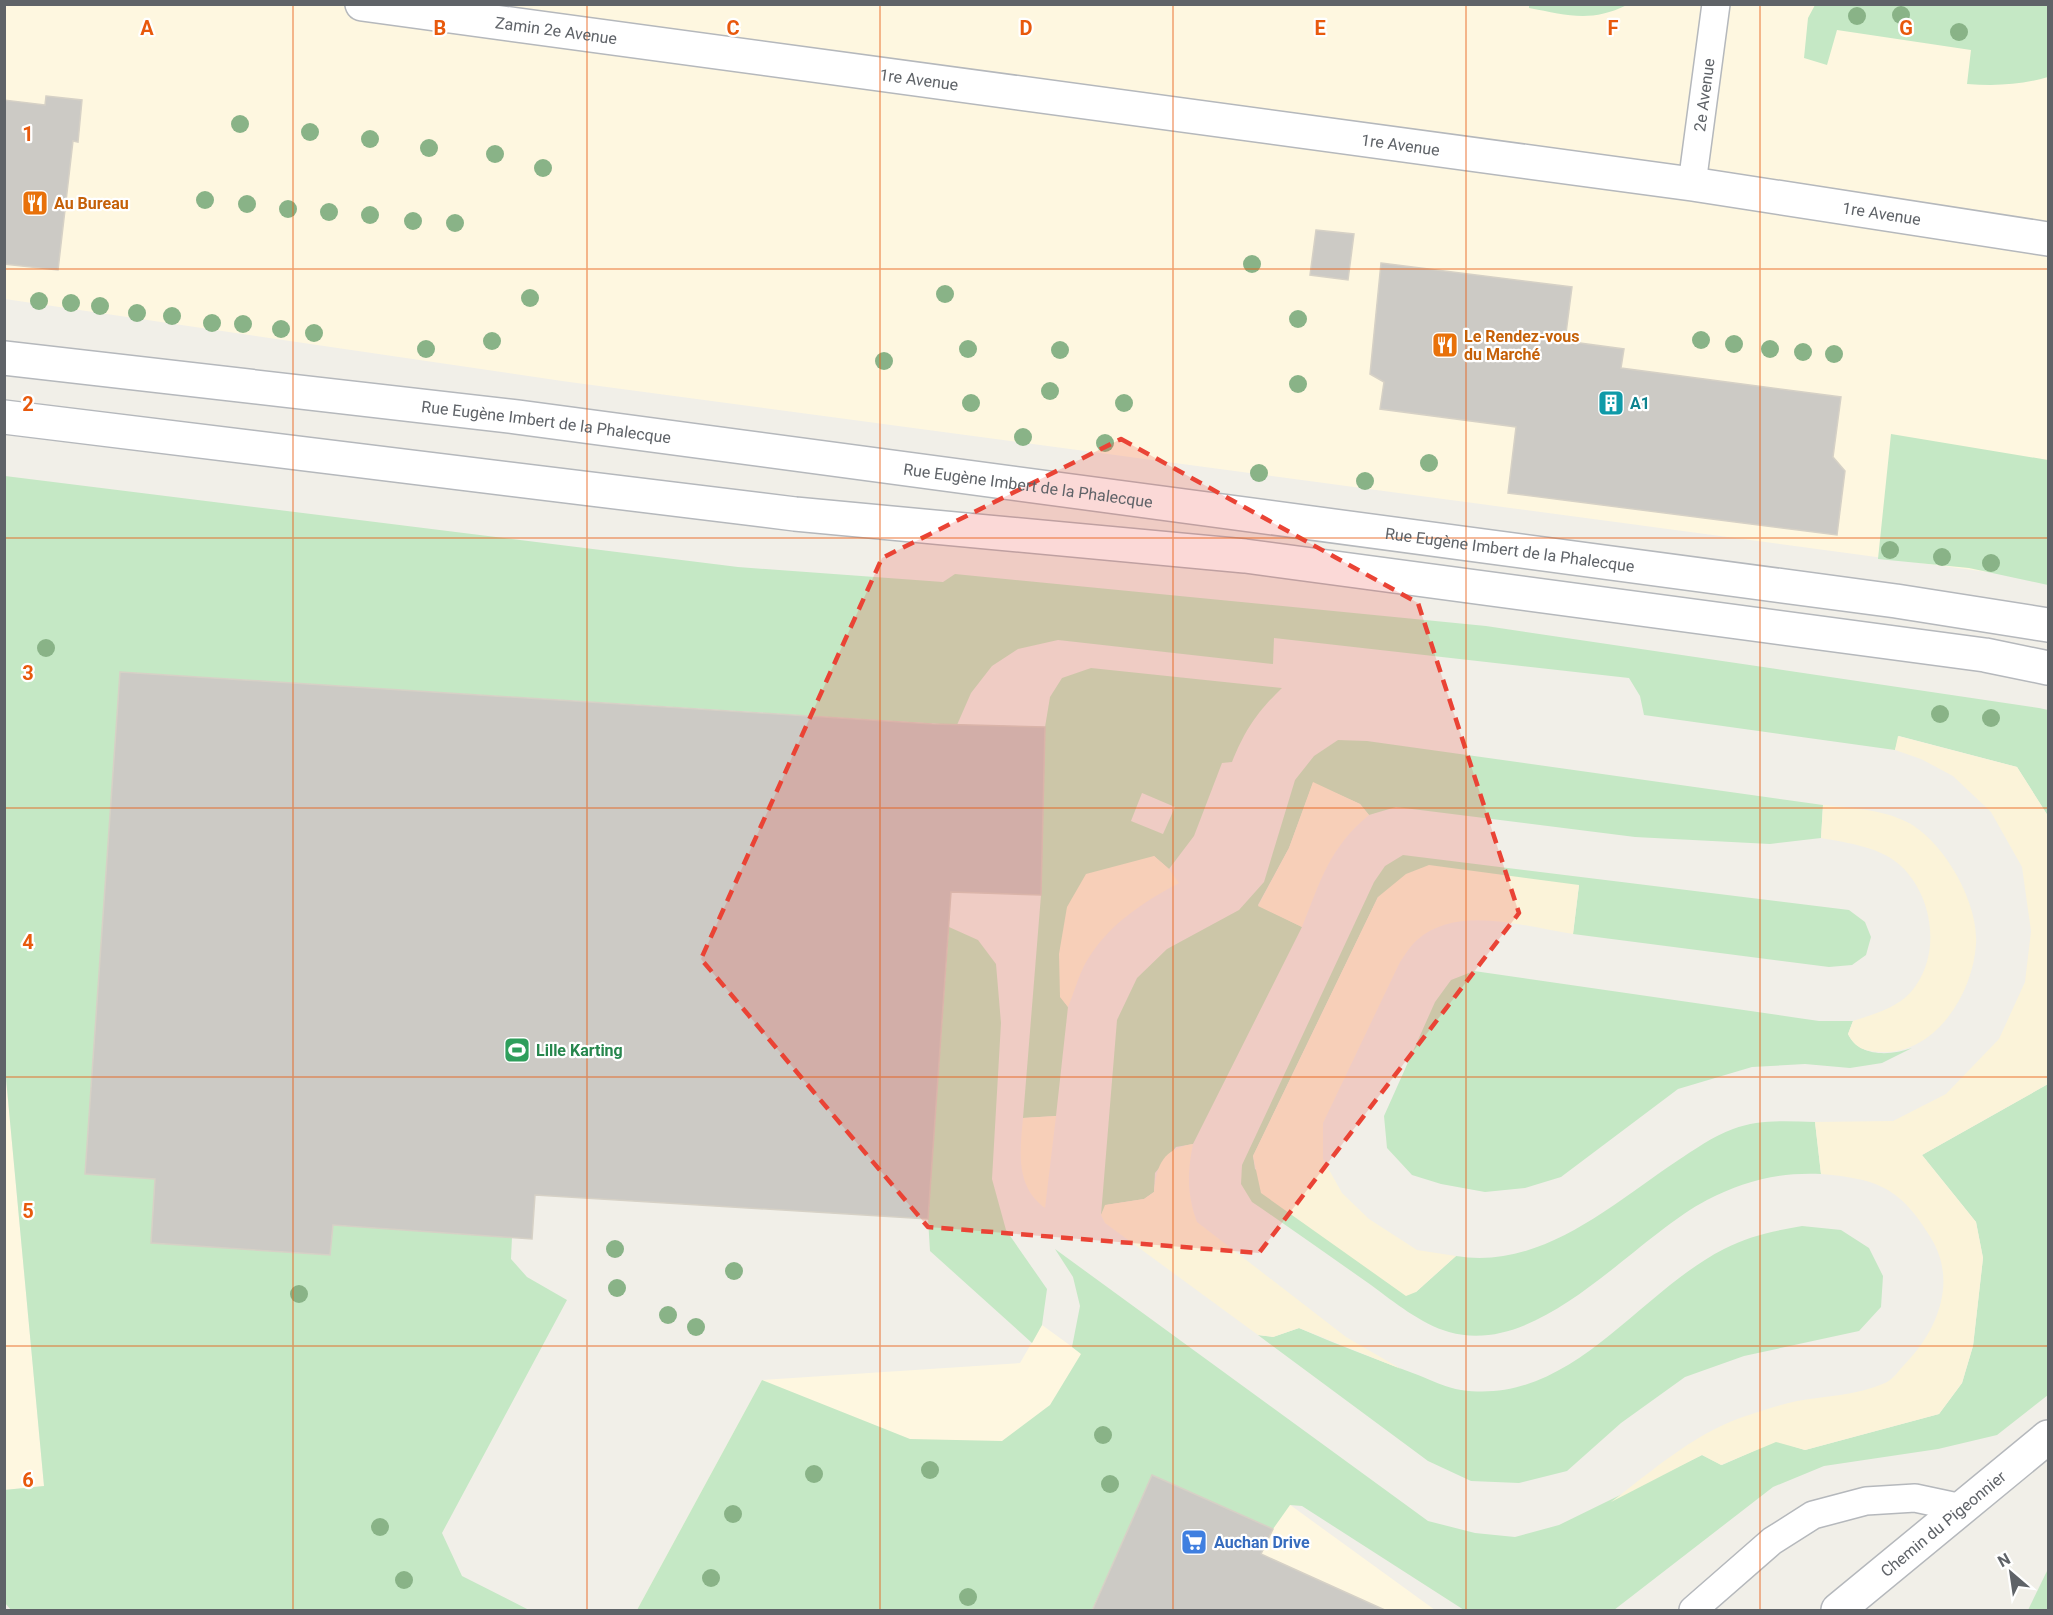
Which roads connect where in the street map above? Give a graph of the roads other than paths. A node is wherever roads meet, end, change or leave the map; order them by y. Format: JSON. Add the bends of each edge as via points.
{"nodes":[{"id":1,"x":362,"y":4,"type":"edge"},
{"id":2,"x":1716,"y":4,"type":"edge"},
{"id":3,"x":486,"y":13,"type":"edge"},
{"id":4,"x":550,"y":17,"type":"edge"},
{"id":5,"x":752,"y":57,"type":"joint"},
{"id":6,"x":1692,"y":184,"type":"junction"},
{"id":7,"x":2049,"y":239,"type":"edge"},
{"id":8,"x":4,"y":358,"type":"edge"},
{"id":9,"x":4,"y":417,"type":"edge"},
{"id":10,"x":2049,"y":625,"type":"edge"},
{"id":11,"x":2049,"y":668,"type":"edge"},
{"id":12,"x":2049,"y":1437,"type":"edge"},
{"id":13,"x":1962,"y":1508,"type":"junction"},
{"id":14,"x":1693,"y":1611,"type":"edge"},
{"id":15,"x":1838,"y":1611,"type":"edge"}],
"edges":[{"from":1,"to":3,"type":"street","name":"Zamin 2e Avenue"},
{"from":2,"to":6,"type":"lane","name":"2e Avenue"},
{"from":3,"to":4,"type":"street","name":"Zamin 2e Avenue"},
{"from":4,"to":5,"type":"street","name":"Zamin 2e Avenue"},
{"from":5,"to":6,"type":"street","name":"1re Avenue"},
{"from":6,"to":7,"type":"street","name":"1re Avenue"},
{"from":8,"to":10,"type":"street","name":"Rue Eugène Imbert de la Phalecque","via":[[529,418],[1896,601]]},
{"from":9,"to":11,"type":"street","via":[[795,514],[1245,556],[1974,654]]},
{"from":12,"to":13,"type":"street","name":"Chemin du Pigeonnier"},
{"from":13,"to":14,"type":"lane","via":[[1914,1498],[1866,1501],[1813,1515],[1772,1541]]},
{"from":13,"to":15,"type":"street","name":"Chemin du Pigeonnier"}]}
